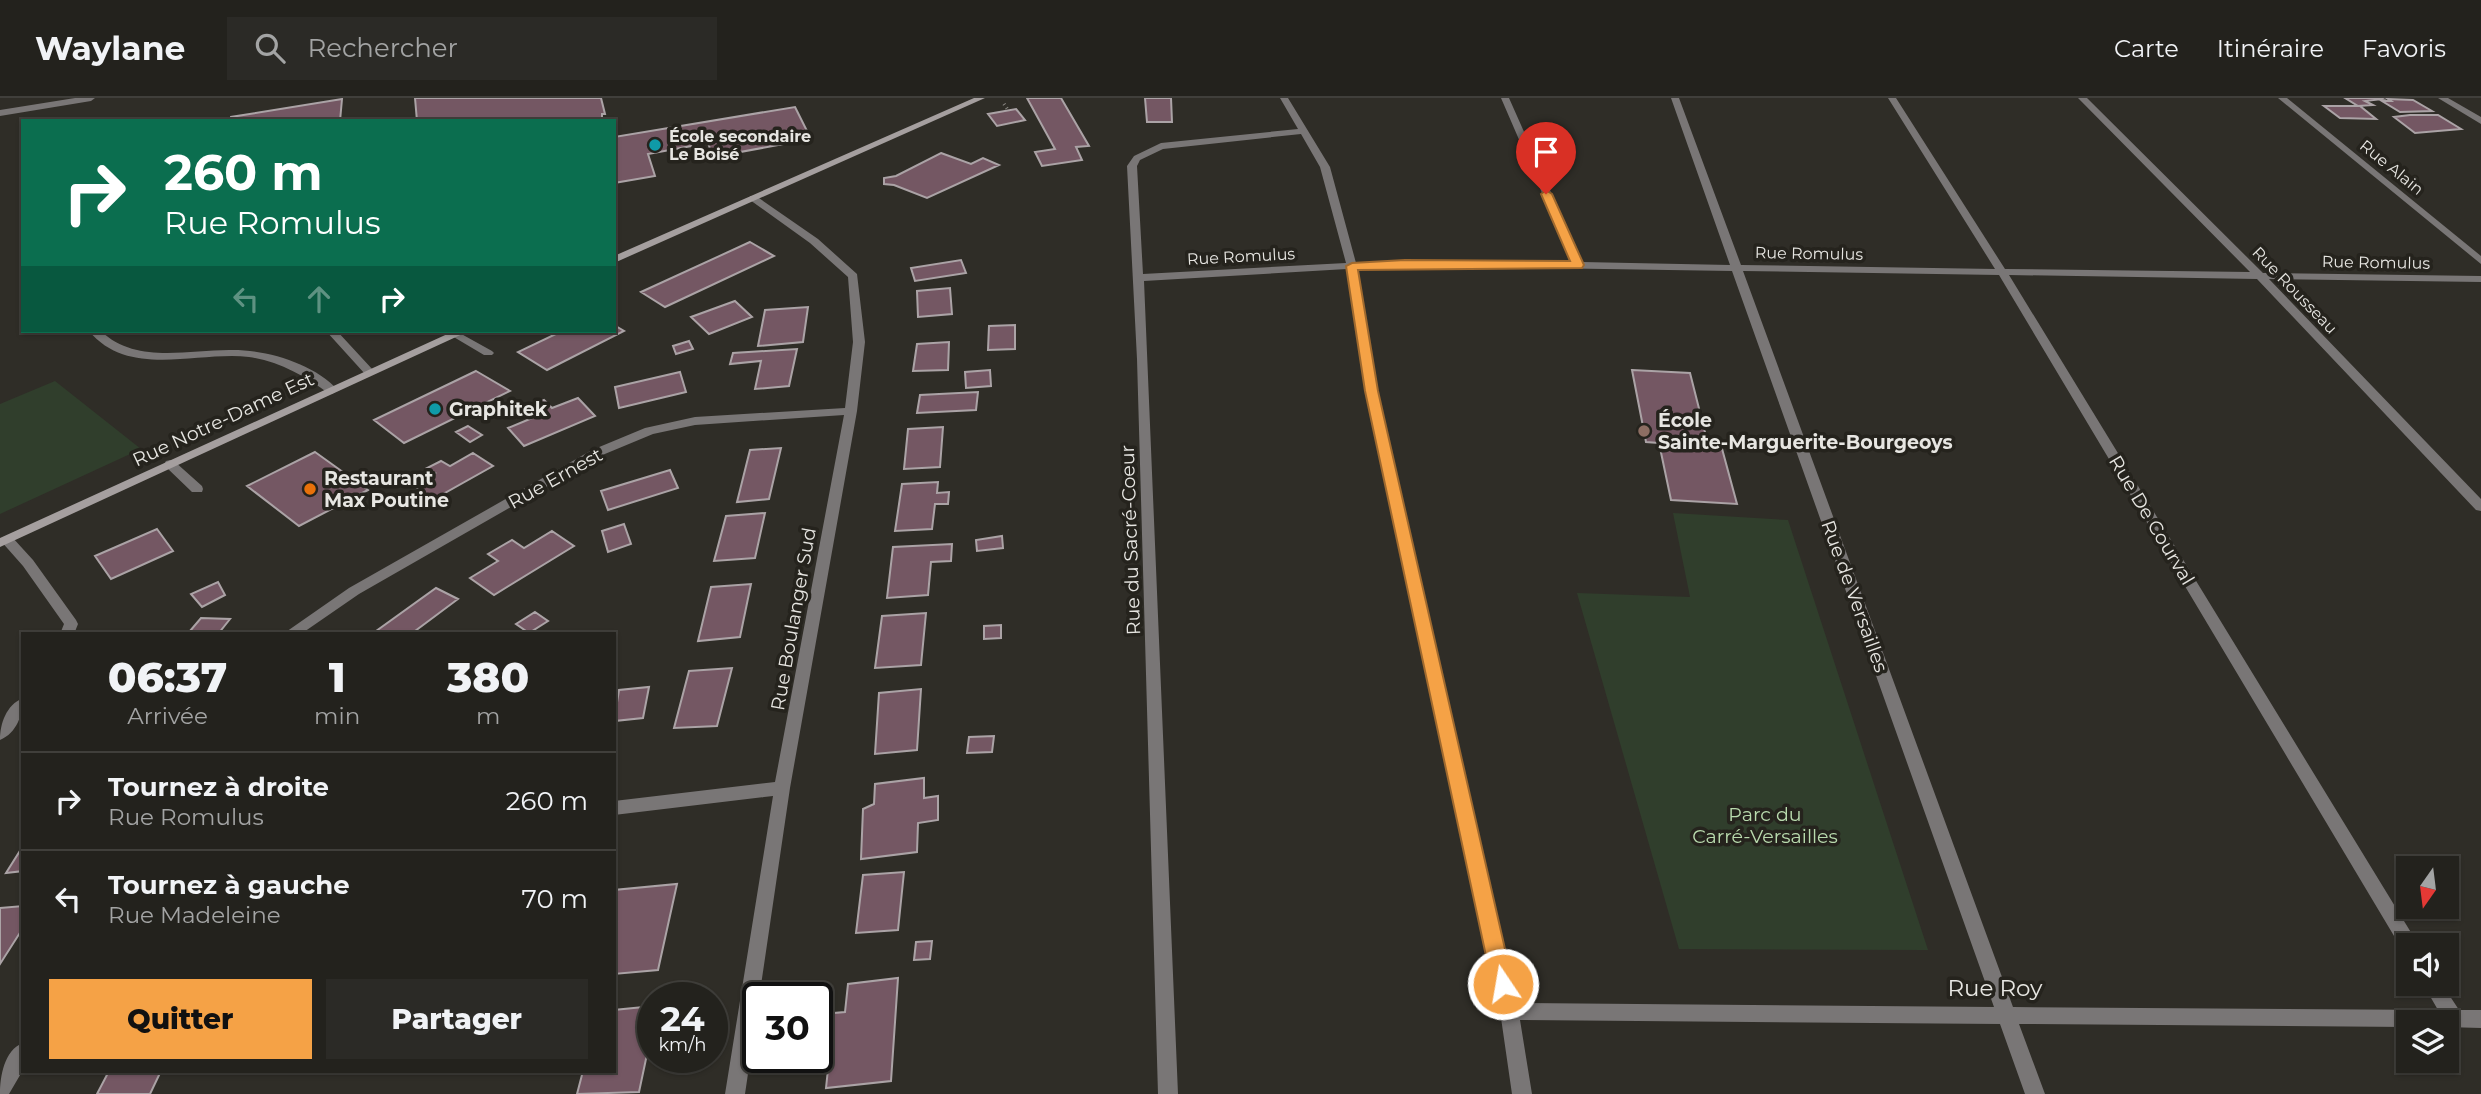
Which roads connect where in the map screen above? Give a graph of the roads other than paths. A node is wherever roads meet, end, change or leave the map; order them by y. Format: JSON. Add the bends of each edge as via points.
{"nodes":[{"id":1,"x":92,"y":98,"type":"edge"},
{"id":2,"x":981,"y":98,"type":"edge"},
{"id":3,"x":1284,"y":98,"type":"edge"},
{"id":4,"x":1505,"y":98,"type":"edge"},
{"id":5,"x":1675,"y":98,"type":"edge"},
{"id":6,"x":1892,"y":98,"type":"edge"},
{"id":7,"x":2082,"y":98,"type":"edge"},
{"id":8,"x":2282,"y":98,"type":"edge"},
{"id":9,"x":2442,"y":98,"type":"edge"},
{"id":10,"x":0,"y":113,"type":"edge"},
{"id":11,"x":2481,"y":121,"type":"edge"},
{"id":12,"x":1304,"y":131,"type":"junction"},
{"id":13,"x":753,"y":198,"type":"junction"},
{"id":14,"x":616,"y":259,"type":"edge"},
{"id":15,"x":2481,"y":261,"type":"edge"},
{"id":16,"x":1578,"y":265,"type":"junction"},
{"id":17,"x":1352,"y":266,"type":"junction"},
{"id":18,"x":1738,"y":268,"type":"junction"},
{"id":19,"x":2002,"y":272,"type":"junction"},
{"id":20,"x":2261,"y":277,"type":"junction"},
{"id":21,"x":1137,"y":278,"type":"junction"},
{"id":22,"x":2481,"y":279,"type":"edge"},
{"id":23,"x":97,"y":333,"type":"edge"},
{"id":24,"x":333,"y":333,"type":"edge"},
{"id":25,"x":458,"y":333,"type":"edge"},
{"id":26,"x":461,"y":333,"type":"edge"},
{"id":27,"x":488,"y":353,"type":"dead end"},
{"id":28,"x":369,"y":372,"type":"junction"},
{"id":29,"x":332,"y":390,"type":"junction"},
{"id":30,"x":850,"y":411,"type":"junction"},
{"id":31,"x":170,"y":464,"type":"junction"},
{"id":32,"x":197,"y":489,"type":"dead end"},
{"id":33,"x":2481,"y":507,"type":"edge"},
{"id":34,"x":4,"y":541,"type":"edge"},
{"id":35,"x":68,"y":632,"type":"edge"},
{"id":36,"x":293,"y":632,"type":"edge"},
{"id":37,"x":21,"y":707,"type":"edge"},
{"id":38,"x":0,"y":734,"type":"edge"},
{"id":39,"x":782,"y":788,"type":"junction"},
{"id":40,"x":616,"y":807,"type":"edge"},
{"id":41,"x":2402,"y":933,"type":"edge"},
{"id":42,"x":1509,"y":1011,"type":"junction"},
{"id":43,"x":2006,"y":1012,"type":"junction"},
{"id":44,"x":2396,"y":1018,"type":"edge"},
{"id":45,"x":2459,"y":1019,"type":"edge"},
{"id":46,"x":2481,"y":1019,"type":"edge"},
{"id":47,"x":21,"y":1055,"type":"edge"},
{"id":48,"x":0,"y":1092,"type":"edge"},
{"id":49,"x":735,"y":1094,"type":"edge"},
{"id":50,"x":1168,"y":1094,"type":"edge"},
{"id":51,"x":1522,"y":1094,"type":"edge"},
{"id":52,"x":2035,"y":1094,"type":"edge"}],
"edges":[{"from":1,"to":10,"type":"street"},
{"from":2,"to":13,"type":"street"},
{"from":3,"to":12,"type":"street"},
{"from":4,"to":16,"type":"street"},
{"from":5,"to":18,"type":"street","name":"Rue de Versailles"},
{"from":6,"to":19,"type":"street","name":"Rue De Courval"},
{"from":7,"to":20,"type":"street","name":"Rue Rousseau"},
{"from":8,"to":15,"type":"street","name":"Rue Alain"},
{"from":9,"to":11,"type":"street"},
{"from":12,"to":17,"type":"street","via":[[1325,167]]},
{"from":12,"to":21,"type":"street","name":"Rue du Sacré-Coeur","via":[[1180,142],[1137,158],[1132,172]]},
{"from":13,"to":14,"type":"street"},
{"from":13,"to":30,"type":"street","name":"Rue Boulanger Sud","via":[[814,241],[853,276],[859,342]]},
{"from":16,"to":17,"type":"street","name":"Rue Romulus"},
{"from":16,"to":18,"type":"street","name":"Rue Romulus"},
{"from":17,"to":21,"type":"street","name":"Rue Romulus"},
{"from":17,"to":42,"type":"street","via":[[1372,391]]},
{"from":18,"to":19,"type":"street","name":"Rue Romulus"},
{"from":18,"to":43,"type":"street","name":"Rue de Versailles"},
{"from":19,"to":20,"type":"street","name":"Rue Romulus"},
{"from":19,"to":41,"type":"street","name":"Rue De Courval"},
{"from":20,"to":22,"type":"street","name":"Rue Romulus"},
{"from":20,"to":33,"type":"street","name":"Rue Rousseau"},
{"from":21,"to":50,"type":"street","name":"Rue du Sacré-Coeur"},
{"from":23,"to":29,"type":"street","via":[[105,344],[124,352],[247,354],[285,362]]},
{"from":24,"to":28,"type":"street"},
{"from":25,"to":28,"type":"street","name":"Rue Notre-Dame Est"},
{"from":26,"to":27,"type":"street"},
{"from":28,"to":29,"type":"street","name":"Rue Notre-Dame Est"},
{"from":29,"to":31,"type":"street","name":"Rue Notre-Dame Est"},
{"from":30,"to":36,"type":"street","name":"Rue Ernest","via":[[695,421],[649,431],[596,453],[354,591]]},
{"from":30,"to":39,"type":"street","name":"Rue Boulanger Sud"},
{"from":31,"to":32,"type":"street"},
{"from":31,"to":34,"type":"street","name":"Rue Notre-Dame Est"},
{"from":34,"to":35,"type":"street","via":[[28,563],[71,624]]},
{"from":37,"to":38,"type":"street"},
{"from":39,"to":40,"type":"street"},
{"from":39,"to":49,"type":"street","name":"Rue Boulanger Sud"},
{"from":42,"to":43,"type":"street","name":"Rue Roy"},
{"from":42,"to":51,"type":"street"},
{"from":43,"to":44,"type":"street","name":"Rue Roy"},
{"from":43,"to":52,"type":"street","name":"Rue de Versailles"},
{"from":45,"to":46,"type":"street","name":"Rue Roy"},
{"from":47,"to":48,"type":"street"}]}
